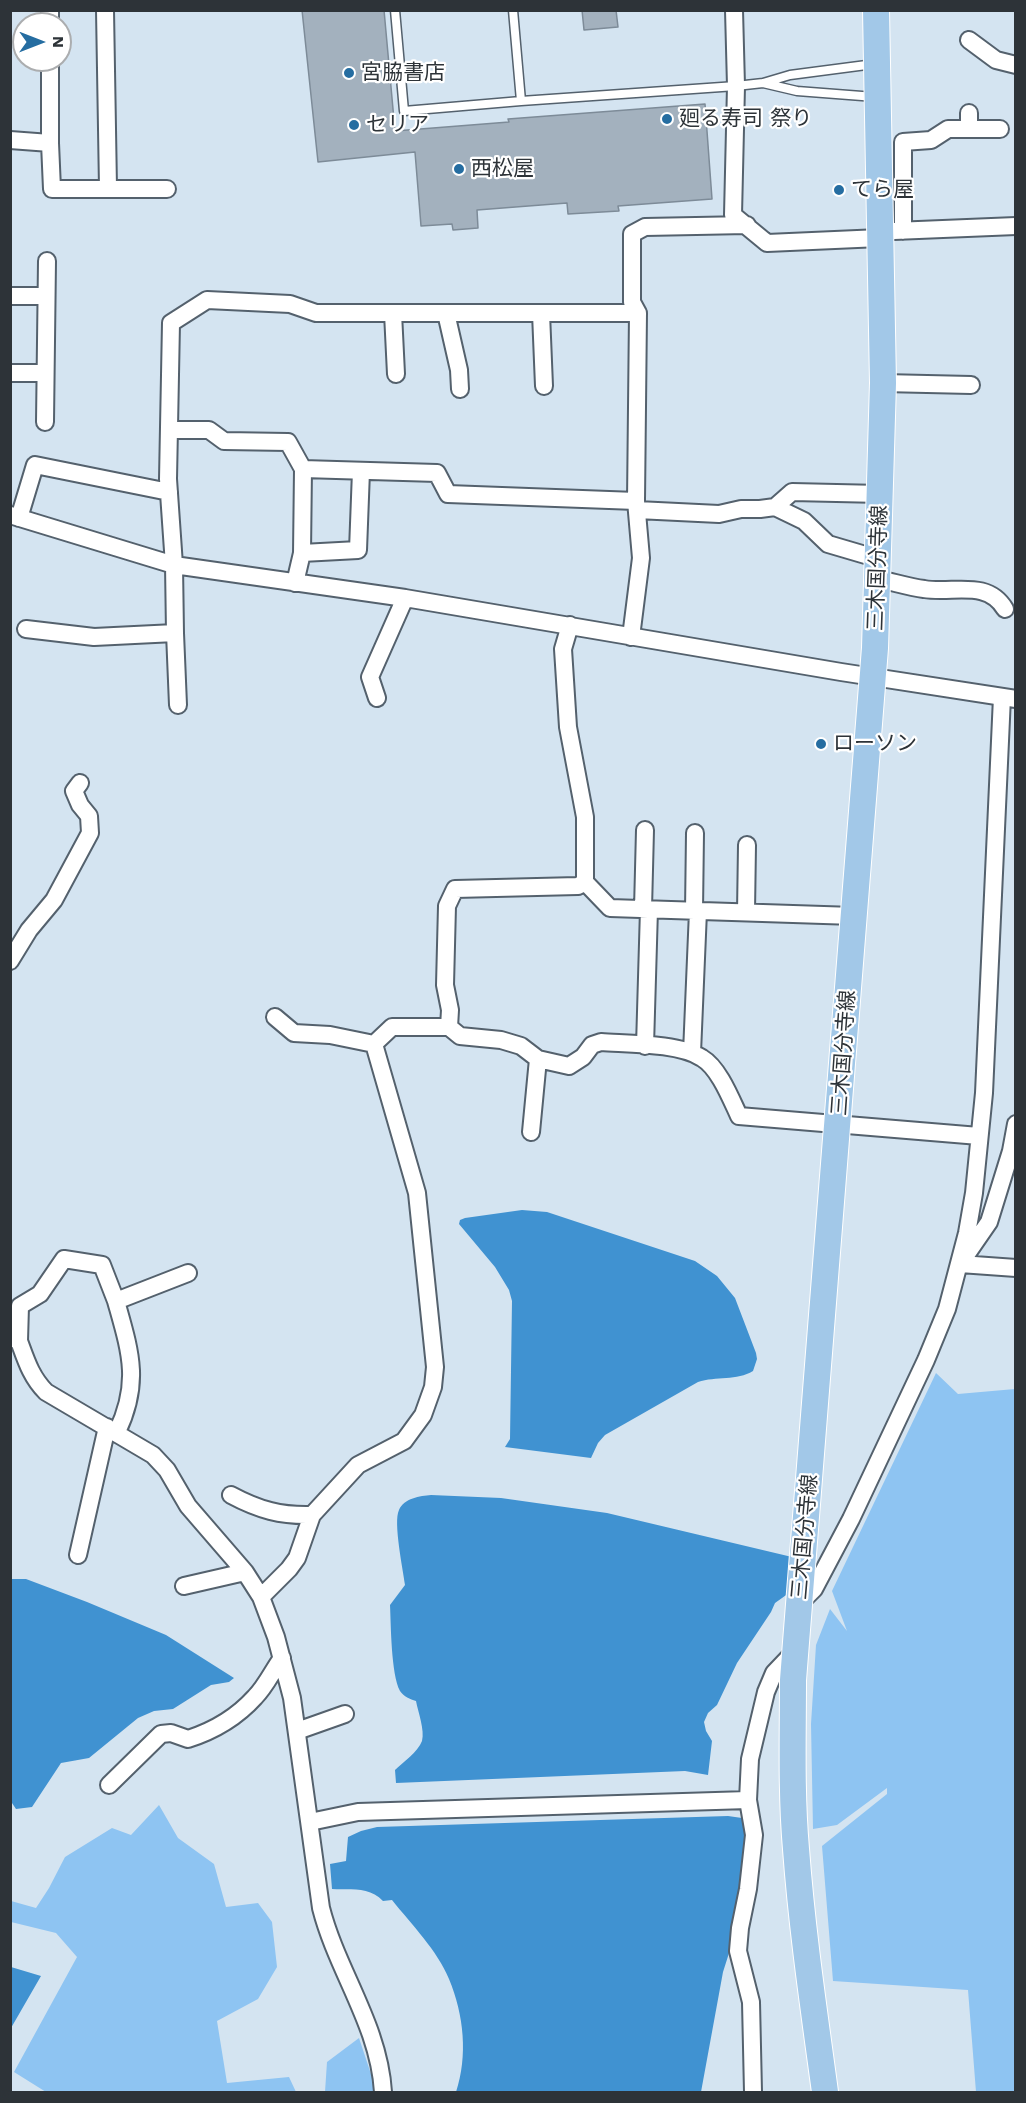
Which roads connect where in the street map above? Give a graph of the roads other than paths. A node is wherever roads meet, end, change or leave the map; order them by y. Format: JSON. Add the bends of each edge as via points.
{"nodes":[{"id":1,"x":105,"y":10,"type":"edge"},
{"id":2,"x":395,"y":10,"type":"edge"},
{"id":3,"x":513,"y":10,"type":"edge"},
{"id":4,"x":734,"y":10,"type":"edge"},
{"id":5,"x":876,"y":10,"type":"edge"},
{"id":6,"x":969,"y":40,"type":"dead end"},
{"id":7,"x":878,"y":64,"type":"junction"},
{"id":8,"x":1016,"y":65,"type":"edge"},
{"id":9,"x":50,"y":72,"type":"edge"},
{"id":10,"x":763,"y":83,"type":"junction"},
{"id":11,"x":736,"y":86,"type":"junction"},
{"id":12,"x":877,"y":98,"type":"junction"},
{"id":13,"x":521,"y":100,"type":"junction"},
{"id":14,"x":1000,"y":129,"type":"dead end"},
{"id":15,"x":10,"y":140,"type":"edge"},
{"id":16,"x":50,"y":143,"type":"junction"},
{"id":17,"x":108,"y":188,"type":"junction"},
{"id":18,"x":167,"y":189,"type":"dead end"},
{"id":19,"x":747,"y":225,"type":"junction"},
{"id":20,"x":1016,"y":226,"type":"edge"},
{"id":21,"x":888,"y":233,"type":"junction"},
{"id":22,"x":47,"y":261,"type":"dead end"},
{"id":23,"x":10,"y":296,"type":"edge"},
{"id":24,"x":46,"y":296,"type":"junction"},
{"id":25,"x":393,"y":312,"type":"junction"},
{"id":26,"x":446,"y":313,"type":"junction"},
{"id":27,"x":541,"y":313,"type":"junction"},
{"id":28,"x":638,"y":313,"type":"junction"},
{"id":29,"x":10,"y":373,"type":"edge"},
{"id":30,"x":45,"y":373,"type":"junction"},
{"id":31,"x":396,"y":374,"type":"dead end"},
{"id":32,"x":883,"y":383,"type":"junction"},
{"id":33,"x":971,"y":385,"type":"dead end"},
{"id":34,"x":544,"y":386,"type":"dead end"},
{"id":35,"x":460,"y":389,"type":"dead end"},
{"id":36,"x":45,"y":422,"type":"dead end"},
{"id":37,"x":169,"y":430,"type":"junction"},
{"id":38,"x":303,"y":469,"type":"junction"},
{"id":39,"x":361,"y":471,"type":"junction"},
{"id":40,"x":169,"y":492,"type":"junction"},
{"id":41,"x":881,"y":494,"type":"junction"},
{"id":42,"x":636,"y":506,"type":"junction"},
{"id":43,"x":775,"y":507,"type":"junction"},
{"id":44,"x":15,"y":517,"type":"edge"},
{"id":45,"x":302,"y":553,"type":"junction"},
{"id":46,"x":174,"y":565,"type":"junction"},
{"id":47,"x":879,"y":569,"type":"junction"},
{"id":48,"x":295,"y":583,"type":"junction"},
{"id":49,"x":405,"y":598,"type":"junction"},
{"id":50,"x":1005,"y":609,"type":"dead end"},
{"id":51,"x":570,"y":625,"type":"junction"},
{"id":52,"x":26,"y":629,"type":"dead end"},
{"id":53,"x":176,"y":633,"type":"junction"},
{"id":54,"x":631,"y":637,"type":"junction"},
{"id":55,"x":873,"y":676,"type":"junction"},
{"id":56,"x":377,"y":698,"type":"dead end"},
{"id":57,"x":1009,"y":698,"type":"edge"},
{"id":58,"x":178,"y":705,"type":"dead end"},
{"id":59,"x":80,"y":783,"type":"dead end"},
{"id":60,"x":645,"y":830,"type":"dead end"},
{"id":61,"x":695,"y":833,"type":"dead end"},
{"id":62,"x":747,"y":845,"type":"dead end"},
{"id":63,"x":585,"y":882,"type":"junction"},
{"id":64,"x":646,"y":909,"type":"junction"},
{"id":65,"x":696,"y":911,"type":"junction"},
{"id":66,"x":746,"y":912,"type":"junction"},
{"id":67,"x":854,"y":916,"type":"junction"},
{"id":68,"x":10,"y":961,"type":"edge"},
{"id":69,"x":275,"y":1017,"type":"dead end"},
{"id":70,"x":449,"y":1028,"type":"junction"},
{"id":71,"x":374,"y":1044,"type":"junction"},
{"id":72,"x":645,"y":1046,"type":"junction"},
{"id":73,"x":692,"y":1053,"type":"junction"},
{"id":74,"x":538,"y":1059,"type":"junction"},
{"id":75,"x":1016,"y":1124,"type":"edge"},
{"id":76,"x":838,"y":1125,"type":"junction"},
{"id":77,"x":531,"y":1132,"type":"dead end"},
{"id":78,"x":980,"y":1136,"type":"junction"},
{"id":79,"x":960,"y":1264,"type":"junction"},
{"id":80,"x":1016,"y":1268,"type":"edge"},
{"id":81,"x":188,"y":1273,"type":"dead end"},
{"id":82,"x":116,"y":1301,"type":"junction"},
{"id":83,"x":15,"y":1340,"type":"edge"},
{"id":84,"x":112,"y":1429,"type":"junction"},
{"id":85,"x":231,"y":1495,"type":"dead end"},
{"id":86,"x":312,"y":1515,"type":"junction"},
{"id":87,"x":78,"y":1555,"type":"dead end"},
{"id":88,"x":246,"y":1572,"type":"junction"},
{"id":89,"x":183,"y":1586,"type":"dead end"},
{"id":90,"x":261,"y":1597,"type":"junction"},
{"id":91,"x":800,"y":1603,"type":"junction"},
{"id":92,"x":795,"y":1650,"type":"junction"},
{"id":93,"x":282,"y":1658,"type":"junction"},
{"id":94,"x":345,"y":1714,"type":"dead end"},
{"id":95,"x":297,"y":1731,"type":"junction"},
{"id":96,"x":109,"y":1785,"type":"dead end"},
{"id":97,"x":748,"y":1800,"type":"junction"},
{"id":98,"x":310,"y":1822,"type":"junction"},
{"id":99,"x":383,"y":2092,"type":"edge"},
{"id":100,"x":753,"y":2092,"type":"edge"},
{"id":101,"x":825,"y":2092,"type":"edge"}],
"edges":[{"from":1,"to":17,"type":"street"},
{"from":2,"to":13,"type":"lane","via":[[404,111]]},
{"from":3,"to":13,"type":"lane"},
{"from":4,"to":11,"type":"street"},
{"from":5,"to":7,"type":"main road","name":"三木国分寺線"},
{"from":6,"to":8,"type":"street","via":[[996,60]]},
{"from":7,"to":10,"type":"lane","via":[[790,75]]},
{"from":7,"to":12,"type":"main road","name":"三木国分寺線"},
{"from":9,"to":16,"type":"street"},
{"from":10,"to":11,"type":"lane"},
{"from":10,"to":12,"type":"lane","via":[[796,91]]},
{"from":11,"to":13,"type":"lane"},
{"from":11,"to":19,"type":"street","via":[[734,214]]},
{"from":12,"to":21,"type":"main road","name":"三木国分寺線"},
{"from":14,"to":21,"type":"street","via":[[969,121],[931,140],[903,142]]},
{"from":15,"to":16,"type":"street"},
{"from":16,"to":17,"type":"street","via":[[52,189]]},
{"from":17,"to":18,"type":"street"},
{"from":19,"to":21,"type":"street","via":[[767,243]]},
{"from":19,"to":28,"type":"street","via":[[645,227],[632,234],[632,302]]},
{"from":20,"to":21,"type":"street"},
{"from":21,"to":32,"type":"main road","name":"三木国分寺線"},
{"from":22,"to":24,"type":"street"},
{"from":23,"to":24,"type":"street"},
{"from":24,"to":30,"type":"street"},
{"from":25,"to":26,"type":"street"},
{"from":25,"to":31,"type":"street"},
{"from":25,"to":37,"type":"street","via":[[316,312],[290,304],[207,300],[171,323]]},
{"from":26,"to":27,"type":"street"},
{"from":26,"to":35,"type":"street"},
{"from":27,"to":28,"type":"street"},
{"from":27,"to":34,"type":"street"},
{"from":28,"to":42,"type":"street"},
{"from":29,"to":30,"type":"street"},
{"from":30,"to":36,"type":"street"},
{"from":32,"to":33,"type":"street"},
{"from":32,"to":41,"type":"main road","name":"三木国分寺線"},
{"from":37,"to":38,"type":"street","via":[[209,430],[224,441],[288,442]]},
{"from":37,"to":40,"type":"street"},
{"from":38,"to":39,"type":"street"},
{"from":38,"to":45,"type":"street"},
{"from":39,"to":42,"type":"street","via":[[437,473],[448,494]]},
{"from":39,"to":45,"type":"street","via":[[358,550]]},
{"from":40,"to":44,"type":"street","via":[[34,465]]},
{"from":40,"to":46,"type":"street"},
{"from":41,"to":43,"type":"street","via":[[792,492]]},
{"from":41,"to":47,"type":"main road","name":"三木国分寺線"},
{"from":42,"to":43,"type":"street","via":[[719,514]]},
{"from":42,"to":54,"type":"street","via":[[641,558]]},
{"from":43,"to":47,"type":"street","via":[[804,520],[828,544]]},
{"from":44,"to":46,"type":"street"},
{"from":45,"to":48,"type":"street"},
{"from":46,"to":48,"type":"street"},
{"from":46,"to":53,"type":"street"},
{"from":47,"to":50,"type":"street","via":[[925,590],[988,592]]},
{"from":47,"to":55,"type":"main road","name":"三木国分寺線"},
{"from":48,"to":49,"type":"street"},
{"from":49,"to":51,"type":"street"},
{"from":49,"to":56,"type":"street","via":[[370,677]]},
{"from":51,"to":54,"type":"street"},
{"from":51,"to":63,"type":"street","via":[[563,649],[568,727],[585,817]]},
{"from":52,"to":53,"type":"street","via":[[94,637]]},
{"from":53,"to":58,"type":"street"},
{"from":54,"to":55,"type":"street"},
{"from":55,"to":57,"type":"street"},
{"from":55,"to":67,"type":"main road","name":"三木国分寺線"},
{"from":57,"to":78,"type":"street"},
{"from":59,"to":68,"type":"street","via":[[74,791],[89,816],[90,833],[54,900]]},
{"from":60,"to":64,"type":"street"},
{"from":61,"to":65,"type":"street"},
{"from":62,"to":66,"type":"street"},
{"from":63,"to":64,"type":"street","via":[[610,908]]},
{"from":63,"to":70,"type":"street","via":[[578,886],[455,890],[447,906],[445,985]]},
{"from":64,"to":65,"type":"street"},
{"from":64,"to":72,"type":"street"},
{"from":65,"to":66,"type":"street"},
{"from":65,"to":73,"type":"street"},
{"from":66,"to":67,"type":"street"},
{"from":67,"to":76,"type":"main road","name":"三木国分寺線"},
{"from":69,"to":71,"type":"street","via":[[294,1033]]},
{"from":70,"to":71,"type":"street","via":[[392,1027]]},
{"from":70,"to":74,"type":"street","via":[[460,1036],[521,1046]]},
{"from":71,"to":86,"type":"street","via":[[417,1193],[435,1367],[433,1387],[423,1415],[404,1441],[358,1465]]},
{"from":72,"to":73,"type":"street"},
{"from":72,"to":74,"type":"street","via":[[601,1042],[569,1066]]},
{"from":73,"to":76,"type":"street","via":[[704,1059],[725,1085],[739,1116]]},
{"from":74,"to":77,"type":"street"},
{"from":75,"to":79,"type":"street","via":[[989,1222]]},
{"from":76,"to":78,"type":"street"},
{"from":76,"to":91,"type":"main road","name":"三木国分寺線"},
{"from":78,"to":79,"type":"street"},
{"from":79,"to":80,"type":"street"},
{"from":79,"to":91,"type":"street","via":[[947,1309],[889,1439],[814,1589]]},
{"from":81,"to":82,"type":"street"},
{"from":82,"to":83,"type":"street","via":[[102,1265],[64,1259],[40,1294],[20,1306]]},
{"from":82,"to":84,"type":"street","via":[[132,1376],[126,1412]]},
{"from":83,"to":84,"type":"street","via":[[37,1383],[46,1392]]},
{"from":84,"to":87,"type":"street"},
{"from":84,"to":88,"type":"street","via":[[153,1455],[167,1470],[188,1506]]},
{"from":85,"to":86,"type":"street","via":[[252,1506],[288,1516]]},
{"from":86,"to":90,"type":"street","via":[[297,1558]]},
{"from":88,"to":89,"type":"street"},
{"from":88,"to":90,"type":"street"},
{"from":90,"to":93,"type":"street"},
{"from":91,"to":92,"type":"main road","name":"三木国分寺線"},
{"from":92,"to":97,"type":"street","via":[[774,1673],[766,1692],[750,1760]]},
{"from":92,"to":101,"type":"main road","name":"三木国分寺線","via":[[795,1847]]},
{"from":93,"to":95,"type":"street"},
{"from":93,"to":96,"type":"street","via":[[256,1697],[232,1718],[188,1739],[161,1734]]},
{"from":94,"to":95,"type":"street"},
{"from":95,"to":98,"type":"street"},
{"from":97,"to":98,"type":"street","via":[[358,1812]]},
{"from":97,"to":100,"type":"street","via":[[754,1834],[738,1951],[751,2002]]},
{"from":98,"to":99,"type":"street","via":[[328,1935],[367,2019],[376,2046]]}]}
